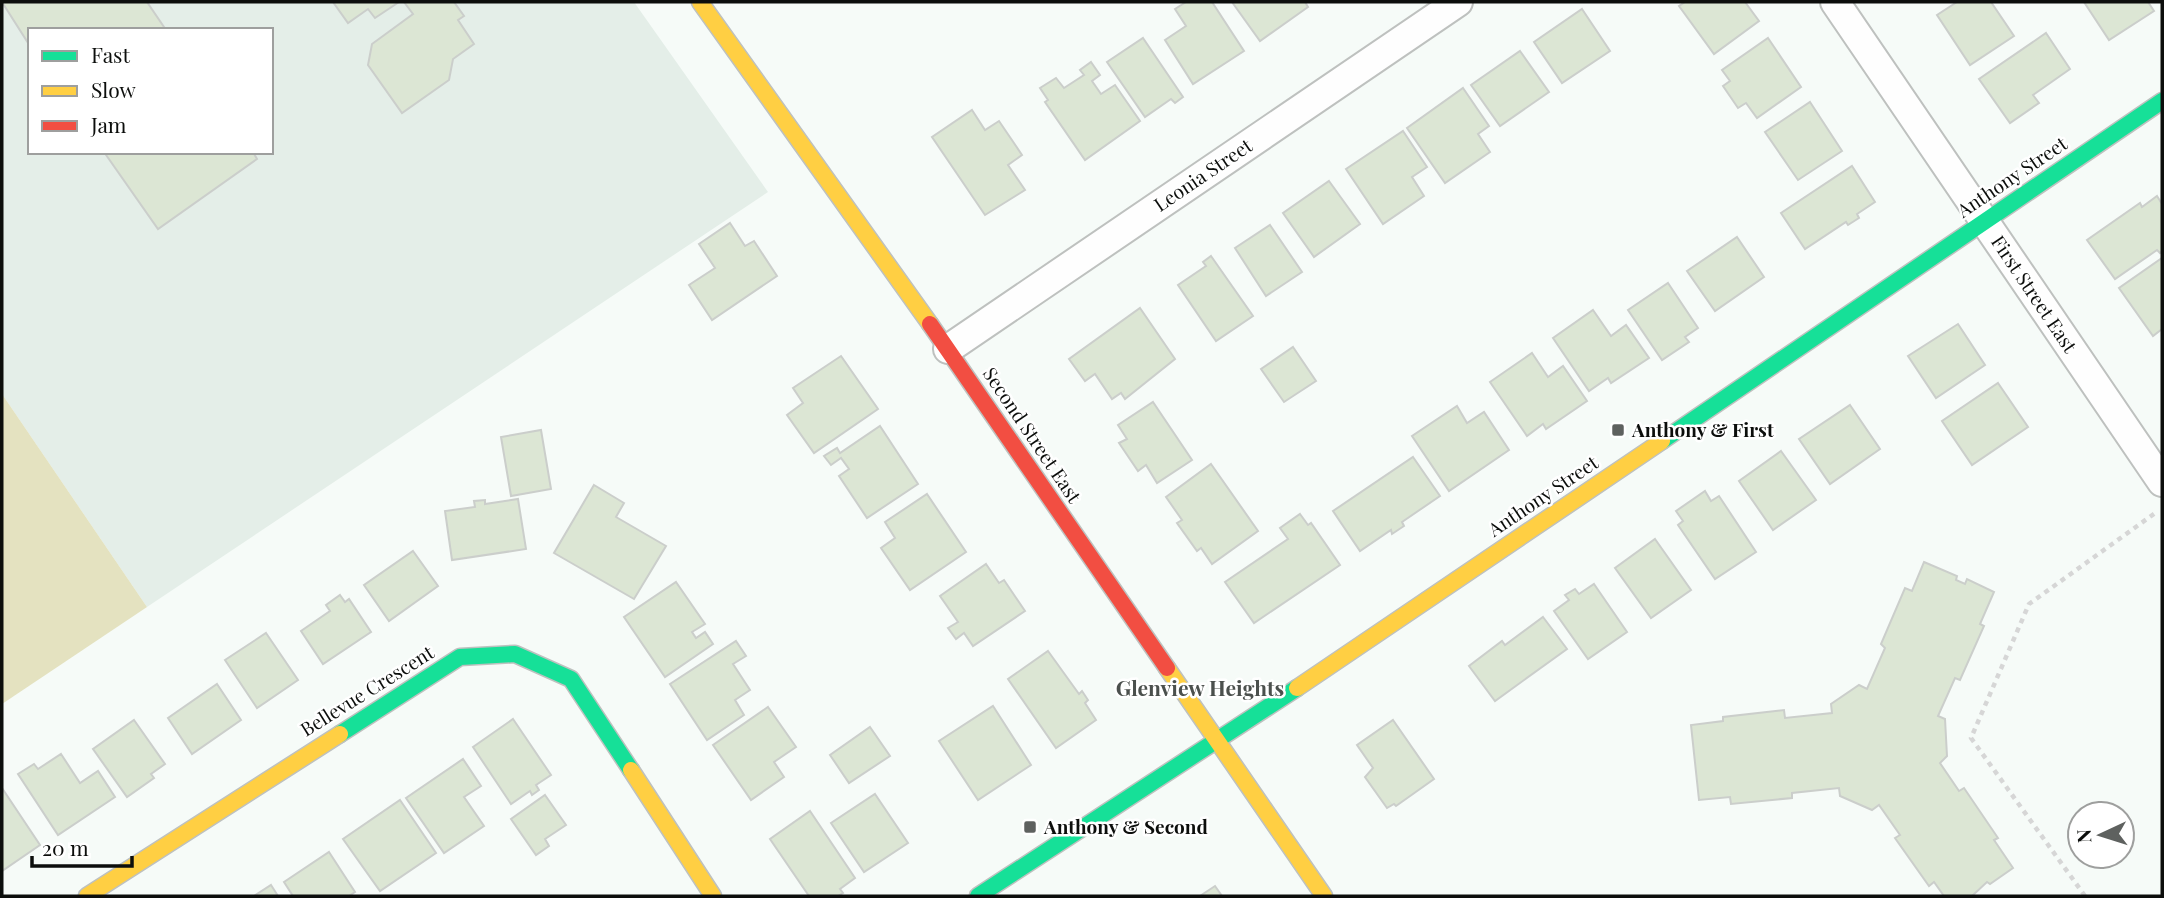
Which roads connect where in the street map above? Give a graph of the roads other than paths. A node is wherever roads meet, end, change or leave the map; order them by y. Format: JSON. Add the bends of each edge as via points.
{"nodes":[{"id":1,"x":700,"y":2,"type":"edge"},
{"id":2,"x":1458,"y":2,"type":"edge"},
{"id":3,"x":1835,"y":2,"type":"edge"},
{"id":4,"x":2162,"y":101,"type":"edge"},
{"id":5,"x":1984,"y":221,"type":"junction"},
{"id":6,"x":948,"y":349,"type":"junction"},
{"id":7,"x":2162,"y":482,"type":"edge"},
{"id":8,"x":1218,"y":742,"type":"junction"},
{"id":9,"x":87,"y":896,"type":"edge"},
{"id":10,"x":713,"y":896,"type":"edge"},
{"id":11,"x":978,"y":896,"type":"edge"},
{"id":12,"x":1324,"y":896,"type":"edge"}],
"edges":[{"from":1,"to":6,"type":"street","name":"Second Street East"},
{"from":2,"to":6,"type":"street","name":"Leonia Street"},
{"from":3,"to":5,"type":"street","name":"First Street East"},
{"from":4,"to":5,"type":"street","name":"Anthony Street"},
{"from":5,"to":7,"type":"street","name":"First Street East"},
{"from":5,"to":8,"type":"street","name":"Anthony Street"},
{"from":6,"to":8,"type":"street","name":"Second Street East"},
{"from":8,"to":11,"type":"street","name":"Anthony Street"},
{"from":8,"to":12,"type":"street","name":"Second Street East"},
{"from":9,"to":10,"type":"street","name":"Bellevue Crescent","via":[[460,657],[515,654],[571,678]]}]}
